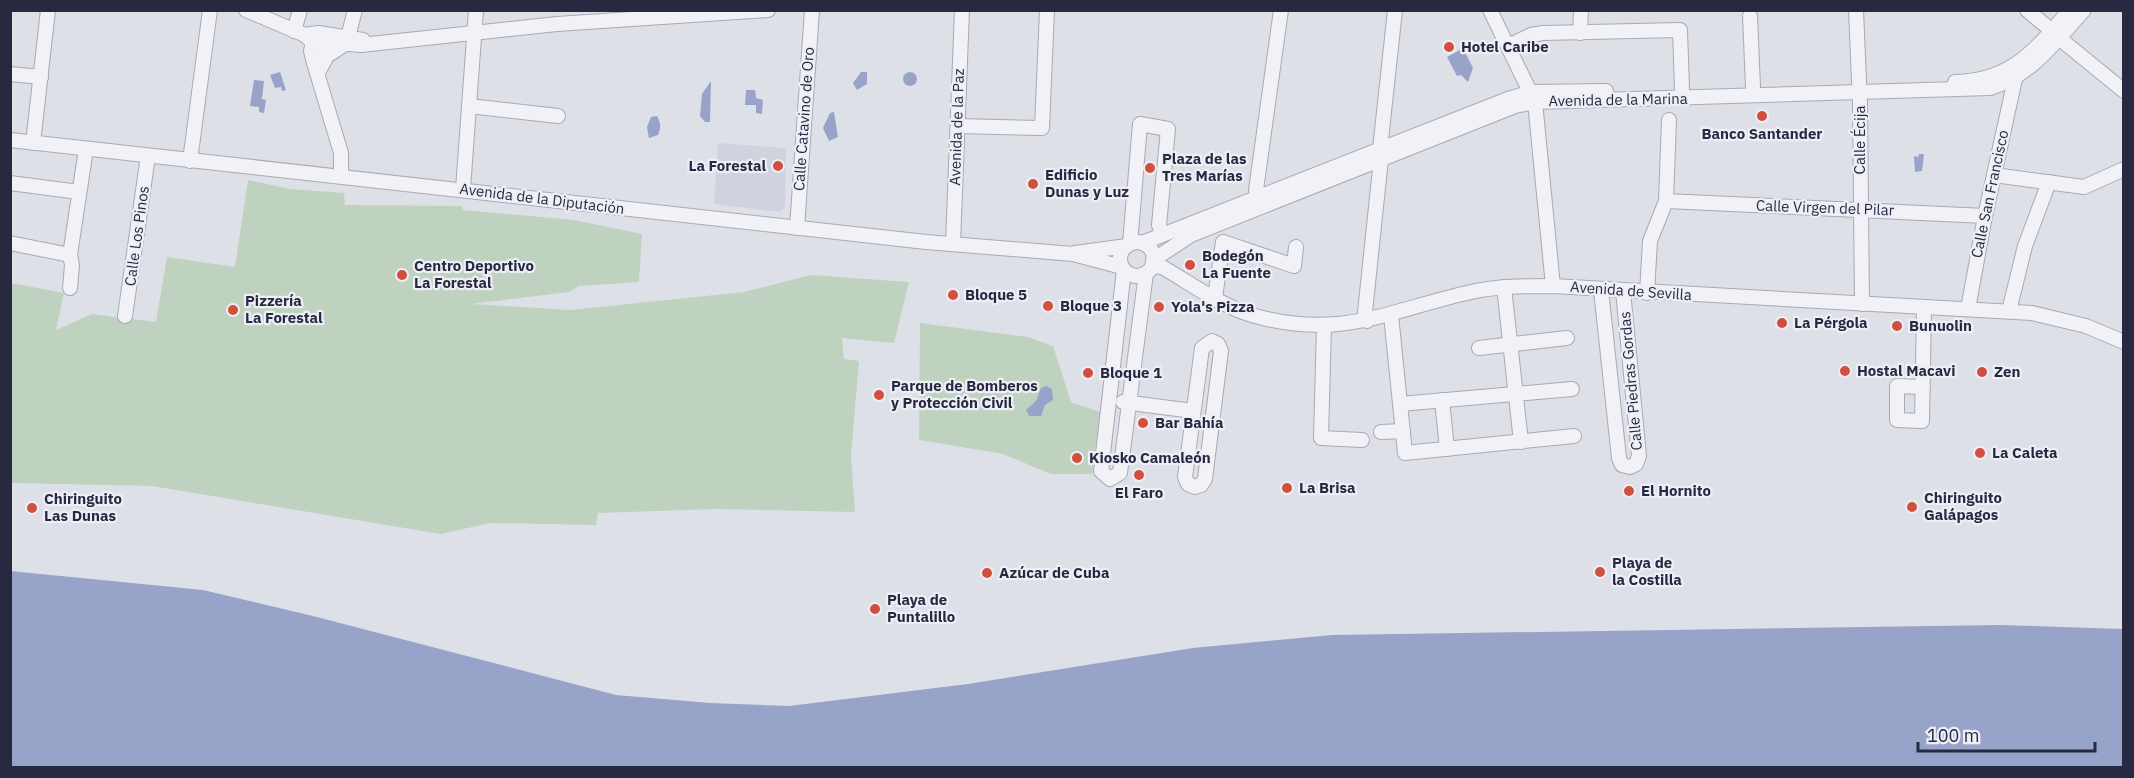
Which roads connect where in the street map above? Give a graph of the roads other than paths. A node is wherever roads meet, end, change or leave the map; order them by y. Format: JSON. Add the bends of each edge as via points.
{"nodes":[{"id":1,"x":48,"y":10,"type":"edge"},
{"id":2,"x":210,"y":10,"type":"edge"},
{"id":3,"x":246,"y":10,"type":"edge"},
{"id":4,"x":300,"y":10,"type":"edge"},
{"id":5,"x":354,"y":10,"type":"edge"},
{"id":6,"x":476,"y":10,"type":"edge"},
{"id":7,"x":768,"y":10,"type":"edge"},
{"id":8,"x":812,"y":10,"type":"edge"},
{"id":9,"x":962,"y":10,"type":"edge"},
{"id":10,"x":1047,"y":10,"type":"edge"},
{"id":11,"x":1281,"y":10,"type":"edge"},
{"id":12,"x":1395,"y":10,"type":"edge"},
{"id":13,"x":1490,"y":10,"type":"edge"},
{"id":14,"x":1581,"y":10,"type":"edge"},
{"id":15,"x":1856,"y":10,"type":"edge"},
{"id":16,"x":2027,"y":10,"type":"edge"},
{"id":17,"x":2070,"y":10,"type":"edge"},
{"id":18,"x":2084,"y":10,"type":"edge"},
{"id":19,"x":712,"y":12,"type":"edge"},
{"id":20,"x":1750,"y":16,"type":"dead end"},
{"id":21,"x":557,"y":17,"type":"edge"},
{"id":22,"x":476,"y":32,"type":"junction"},
{"id":23,"x":1580,"y":33,"type":"junction"},
{"id":24,"x":2055,"y":35,"type":"junction"},
{"id":25,"x":304,"y":36,"type":"junction"},
{"id":26,"x":355,"y":41,"type":"junction"},
{"id":27,"x":1508,"y":46,"type":"junction"},
{"id":28,"x":320,"y":66,"type":"junction"},
{"id":29,"x":10,"y":74,"type":"edge"},
{"id":30,"x":41,"y":77,"type":"junction"},
{"id":31,"x":2015,"y":79,"type":"junction"},
{"id":32,"x":1753,"y":87,"type":"junction"},
{"id":33,"x":1682,"y":89,"type":"junction"},
{"id":34,"x":1859,"y":89,"type":"junction"},
{"id":35,"x":2124,"y":91,"type":"edge"},
{"id":36,"x":1533,"y":97,"type":"junction"},
{"id":37,"x":470,"y":106,"type":"junction"},
{"id":38,"x":558,"y":116,"type":"dead end"},
{"id":39,"x":1669,"y":120,"type":"dead end"},
{"id":40,"x":957,"y":126,"type":"junction"},
{"id":41,"x":10,"y":140,"type":"edge"},
{"id":42,"x":33,"y":142,"type":"junction"},
{"id":43,"x":86,"y":149,"type":"junction"},
{"id":44,"x":1380,"y":154,"type":"junction"},
{"id":45,"x":148,"y":156,"type":"junction"},
{"id":46,"x":190,"y":161,"type":"junction"},
{"id":47,"x":2124,"y":170,"type":"edge"},
{"id":48,"x":1994,"y":175,"type":"junction"},
{"id":49,"x":341,"y":176,"type":"junction"},
{"id":50,"x":2049,"y":182,"type":"junction"},
{"id":51,"x":10,"y":183,"type":"edge"},
{"id":52,"x":463,"y":189,"type":"junction"},
{"id":53,"x":80,"y":192,"type":"junction"},
{"id":54,"x":1259,"y":197,"type":"junction"},
{"id":55,"x":1666,"y":201,"type":"junction"},
{"id":56,"x":1861,"y":209,"type":"junction"},
{"id":57,"x":1985,"y":216,"type":"junction"},
{"id":58,"x":797,"y":228,"type":"junction"},
{"id":59,"x":1162,"y":234,"type":"junction"},
{"id":60,"x":10,"y":243,"type":"edge"},
{"id":61,"x":953,"y":243,"type":"junction"},
{"id":62,"x":1133,"y":244,"type":"junction"},
{"id":63,"x":1296,"y":247,"type":"dead end"},
{"id":64,"x":1073,"y":254,"type":"junction"},
{"id":65,"x":70,"y":255,"type":"junction"},
{"id":66,"x":1150,"y":266,"type":"junction"},
{"id":67,"x":1123,"y":268,"type":"junction"},
{"id":68,"x":1553,"y":286,"type":"junction"},
{"id":69,"x":1504,"y":287,"type":"junction"},
{"id":70,"x":70,"y":288,"type":"dead end"},
{"id":71,"x":1601,"y":290,"type":"junction"},
{"id":72,"x":1623,"y":291,"type":"junction"},
{"id":73,"x":1647,"y":293,"type":"junction"},
{"id":74,"x":1215,"y":297,"type":"junction"},
{"id":75,"x":1862,"y":304,"type":"junction"},
{"id":76,"x":1924,"y":307,"type":"junction"},
{"id":77,"x":1968,"y":309,"type":"junction"},
{"id":78,"x":2009,"y":311,"type":"junction"},
{"id":79,"x":1391,"y":315,"type":"junction"},
{"id":80,"x":125,"y":316,"type":"dead end"},
{"id":81,"x":1367,"y":321,"type":"junction"},
{"id":82,"x":1324,"y":326,"type":"junction"},
{"id":83,"x":1567,"y":338,"type":"dead end"},
{"id":84,"x":2124,"y":342,"type":"edge"},
{"id":85,"x":1510,"y":345,"type":"junction"},
{"id":86,"x":1479,"y":348,"type":"dead end"},
{"id":87,"x":1923,"y":387,"type":"dead end"},
{"id":88,"x":1572,"y":389,"type":"dead end"},
{"id":89,"x":1515,"y":394,"type":"junction"},
{"id":90,"x":1442,"y":400,"type":"junction"},
{"id":91,"x":1109,"y":401,"type":"junction"},
{"id":92,"x":1130,"y":403,"type":"junction"},
{"id":93,"x":1400,"y":404,"type":"junction"},
{"id":94,"x":1193,"y":411,"type":"junction"},
{"id":95,"x":1403,"y":431,"type":"junction"},
{"id":96,"x":1381,"y":432,"type":"dead end"},
{"id":97,"x":1574,"y":436,"type":"dead end"},
{"id":98,"x":1362,"y":440,"type":"dead end"},
{"id":99,"x":1521,"y":442,"type":"junction"},
{"id":100,"x":1448,"y":449,"type":"junction"}],
"edges":[{"from":1,"to":30,"type":"street"},
{"from":2,"to":46,"type":"street"},
{"from":3,"to":25,"type":"street"},
{"from":4,"to":25,"type":"street"},
{"from":5,"to":26,"type":"street"},
{"from":6,"to":22,"type":"street"},
{"from":7,"to":19,"type":"street"},
{"from":8,"to":58,"type":"street","name":"Calle Catavino de Oro"},
{"from":9,"to":40,"type":"street","name":"Avenida de la Paz"},
{"from":10,"to":40,"type":"street","via":[[1042,128]]},
{"from":11,"to":54,"type":"street","via":[[1256,190]]},
{"from":12,"to":44,"type":"street"},
{"from":13,"to":27,"type":"street"},
{"from":14,"to":23,"type":"street"},
{"from":15,"to":34,"type":"street","name":"Calle Écija"},
{"from":16,"to":24,"type":"street"},
{"from":17,"to":24,"type":"street","name":"Avenida de la Marina"},
{"from":18,"to":24,"type":"street","name":"Avenida de la Marina"},
{"from":19,"to":21,"type":"street"},
{"from":20,"to":32,"type":"street"},
{"from":21,"to":22,"type":"street"},
{"from":22,"to":26,"type":"street"},
{"from":22,"to":37,"type":"street"},
{"from":23,"to":27,"type":"street","via":[[1531,35]]},
{"from":23,"to":33,"type":"street","via":[[1680,30]]},
{"from":24,"to":31,"type":"street","name":"Avenida de la Marina"},
{"from":24,"to":34,"type":"street","name":"Avenida de la Marina","via":[[2016,67],[1987,78]]},
{"from":24,"to":35,"type":"street"},
{"from":25,"to":26,"type":"street"},
{"from":25,"to":26,"type":"street"},
{"from":25,"to":28,"type":"street"},
{"from":26,"to":28,"type":"street"},
{"from":27,"to":36,"type":"street"},
{"from":28,"to":49,"type":"street","via":[[341,153]]},
{"from":29,"to":30,"type":"street"},
{"from":30,"to":42,"type":"street"},
{"from":31,"to":34,"type":"street","name":"Avenida de la Marina","via":[[1977,90]]},
{"from":31,"to":48,"type":"street","name":"Calle San Francisco"},
{"from":32,"to":33,"type":"street","name":"Avenida de la Marina"},
{"from":32,"to":34,"type":"street","name":"Avenida de la Marina"},
{"from":33,"to":36,"type":"street","name":"Avenida de la Marina"},
{"from":34,"to":36,"type":"street","name":"Avenida de la Marina"},
{"from":34,"to":56,"type":"street","name":"Calle Écija"},
{"from":36,"to":44,"type":"street","name":"Avenida de la Marina"},
{"from":36,"to":68,"type":"street"},
{"from":37,"to":38,"type":"street"},
{"from":37,"to":52,"type":"street"},
{"from":39,"to":55,"type":"street"},
{"from":40,"to":61,"type":"street","name":"Avenida de la Paz"},
{"from":41,"to":42,"type":"street","name":"Avenida de la Diputación"},
{"from":42,"to":43,"type":"street","name":"Avenida de la Diputación"},
{"from":43,"to":45,"type":"street","name":"Avenida de la Diputación"},
{"from":43,"to":53,"type":"street"},
{"from":44,"to":54,"type":"street","name":"Avenida de la Marina"},
{"from":44,"to":66,"type":"street","name":"Avenida de la Marina","via":[[1191,235]]},
{"from":44,"to":81,"type":"street"},
{"from":45,"to":46,"type":"street","name":"Avenida de la Diputación"},
{"from":45,"to":80,"type":"street","name":"Calle Los Pinos"},
{"from":46,"to":49,"type":"street","name":"Avenida de la Diputación"},
{"from":47,"to":50,"type":"street","via":[[2084,187]]},
{"from":48,"to":50,"type":"street"},
{"from":48,"to":57,"type":"street","name":"Calle San Francisco"},
{"from":49,"to":52,"type":"street","name":"Avenida de la Diputación"},
{"from":50,"to":78,"type":"street","via":[[2025,246]]},
{"from":51,"to":53,"type":"street"},
{"from":52,"to":58,"type":"street","name":"Avenida de la Diputación"},
{"from":53,"to":65,"type":"street"},
{"from":54,"to":59,"type":"street","name":"Avenida de la Marina"},
{"from":55,"to":56,"type":"street","name":"Calle Virgen del Pilar"},
{"from":55,"to":73,"type":"street","via":[[1650,241]]},
{"from":56,"to":57,"type":"street","name":"Calle Virgen del Pilar"},
{"from":56,"to":75,"type":"street","name":"Calle Écija"},
{"from":57,"to":77,"type":"street","name":"Calle San Francisco"},
{"from":58,"to":61,"type":"street","name":"Avenida de la Diputación"},
{"from":59,"to":62,"type":"street","name":"Avenida de la Marina"},
{"from":59,"to":62,"type":"street","via":[[1159,225],[1168,129],[1140,124]]},
{"from":60,"to":65,"type":"street"},
{"from":61,"to":64,"type":"street","name":"Avenida de la Diputación"},
{"from":62,"to":64,"type":"street","name":"Avenida de la Diputación"},
{"from":62,"to":66,"type":"street","via":[[1150,249]]},
{"from":62,"to":67,"type":"street","via":[[1121,254]]},
{"from":63,"to":74,"type":"street","via":[[1294,266],[1223,242]]},
{"from":64,"to":67,"type":"street","name":"Avenida de la Diputación"},
{"from":65,"to":70,"type":"street"},
{"from":66,"to":67,"type":"street","via":[[1134,275]]},
{"from":66,"to":74,"type":"street","name":"Avenida de Sevilla","via":[[1162,267]]},
{"from":66,"to":92,"type":"street"},
{"from":67,"to":91,"type":"street"},
{"from":68,"to":69,"type":"street","name":"Avenida de Sevilla"},
{"from":68,"to":71,"type":"street","name":"Avenida de Sevilla"},
{"from":69,"to":79,"type":"street","name":"Avenida de Sevilla"},
{"from":69,"to":85,"type":"street"},
{"from":71,"to":72,"type":"street","name":"Avenida de Sevilla"},
{"from":71,"to":72,"type":"street","name":"Calle Piedras Gordas","via":[[1618,458],[1622,465],[1630,467],[1639,456]]},
{"from":72,"to":73,"type":"street","name":"Avenida de Sevilla"},
{"from":73,"to":75,"type":"street","name":"Avenida de Sevilla"},
{"from":74,"to":82,"type":"street","name":"Avenida de Sevilla","via":[[1256,316]]},
{"from":75,"to":76,"type":"street","name":"Avenida de Sevilla"},
{"from":76,"to":77,"type":"street","name":"Avenida de Sevilla"},
{"from":76,"to":87,"type":"street"},
{"from":77,"to":78,"type":"street","name":"Avenida de Sevilla"},
{"from":78,"to":84,"type":"street","name":"Avenida de Sevilla","via":[[2065,319]]},
{"from":79,"to":81,"type":"street","name":"Avenida de Sevilla"},
{"from":79,"to":93,"type":"street"},
{"from":81,"to":82,"type":"street","name":"Avenida de Sevilla"},
{"from":82,"to":98,"type":"street","via":[[1314,438]]},
{"from":83,"to":85,"type":"street"},
{"from":85,"to":86,"type":"street"},
{"from":85,"to":89,"type":"street"},
{"from":88,"to":89,"type":"street"},
{"from":89,"to":90,"type":"street"},
{"from":89,"to":99,"type":"street"},
{"from":90,"to":93,"type":"street"},
{"from":90,"to":100,"type":"street"},
{"from":91,"to":92,"type":"street"},
{"from":91,"to":92,"type":"street","via":[[1101,471],[1110,479],[1120,473]]},
{"from":92,"to":94,"type":"street"},
{"from":93,"to":95,"type":"street"},
{"from":94,"to":94,"type":"street","via":[[1185,477],[1195,487],[1205,478],[1221,351],[1212,341],[1202,348]]},
{"from":95,"to":96,"type":"street"},
{"from":95,"to":100,"type":"street","via":[[1406,453]]},
{"from":97,"to":99,"type":"street"},
{"from":99,"to":100,"type":"street"}]}
